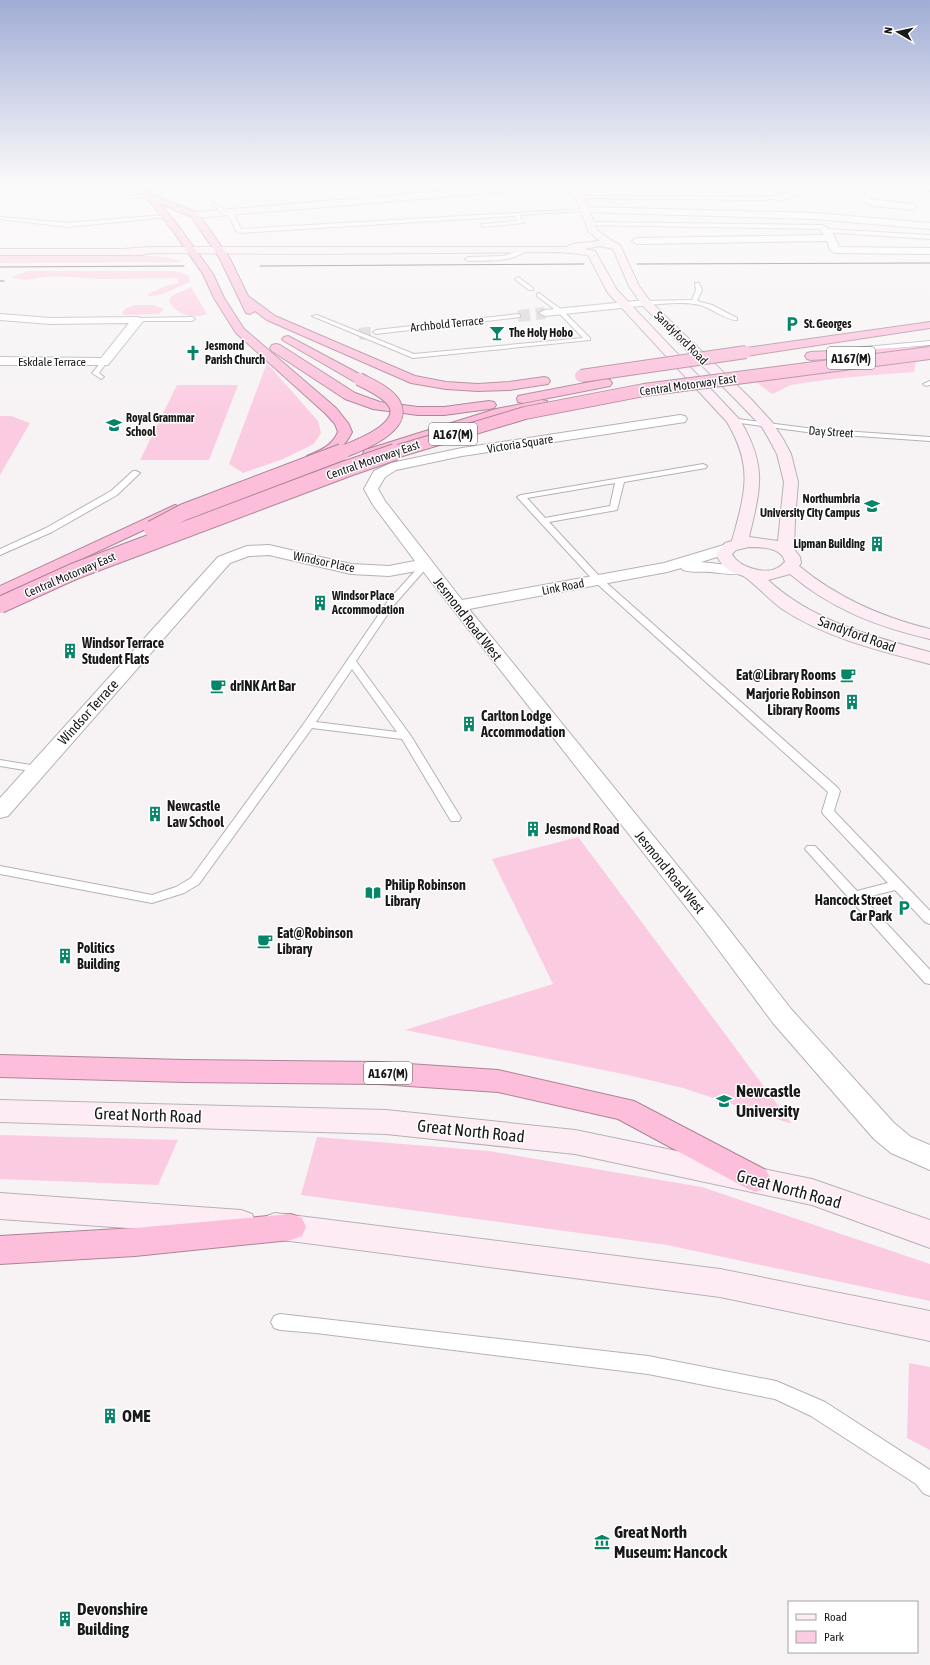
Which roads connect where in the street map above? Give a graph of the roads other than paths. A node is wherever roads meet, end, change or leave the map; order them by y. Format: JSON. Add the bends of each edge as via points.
{"nodes":[{"id":1,"x":198,"y":261,"type":"edge"},
{"id":2,"x":225,"y":261,"type":"edge"},
{"id":3,"x":249,"y":261,"type":"edge"},
{"id":4,"x":594,"y":261,"type":"edge"},
{"id":5,"x":620,"y":261,"type":"edge"},
{"id":6,"x":233,"y":274,"type":"junction"},
{"id":7,"x":518,"y":279,"type":"dead end"},
{"id":8,"x":697,"y":284,"type":"dead end"},
{"id":9,"x":531,"y":289,"type":"dead end"},
{"id":10,"x":538,"y":295,"type":"dead end"},
{"id":11,"x":244,"y":298,"type":"junction"},
{"id":12,"x":694,"y":302,"type":"junction"},
{"id":13,"x":646,"y":303,"type":"junction"},
{"id":14,"x":622,"y":304,"type":"junction"},
{"id":15,"x":560,"y":311,"type":"junction"},
{"id":16,"x":545,"y":313,"type":"tunnel mouth"},
{"id":17,"x":230,"y":314,"type":"junction"},
{"id":18,"x":315,"y":316,"type":"dead end"},
{"id":19,"x":518,"y":316,"type":"tunnel mouth"},
{"id":20,"x":0,"y":317,"type":"edge"},
{"id":21,"x":192,"y":319,"type":"dead end"},
{"id":22,"x":735,"y":319,"type":"dead end"},
{"id":23,"x":138,"y":320,"type":"junction"},
{"id":24,"x":930,"y":325,"type":"edge"},
{"id":25,"x":376,"y":332,"type":"tunnel mouth"},
{"id":26,"x":930,"y":343,"type":"edge"},
{"id":27,"x":930,"y":349,"type":"edge"},
{"id":28,"x":930,"y":353,"type":"edge"},
{"id":29,"x":812,"y":356,"type":"junction"},
{"id":30,"x":746,"y":358,"type":"junction"},
{"id":31,"x":798,"y":358,"type":"dead end"},
{"id":32,"x":0,"y":361,"type":"edge"},
{"id":33,"x":104,"y":362,"type":"junction"},
{"id":34,"x":101,"y":377,"type":"dead end"},
{"id":35,"x":680,"y":420,"type":"dead end"},
{"id":36,"x":733,"y":420,"type":"junction"},
{"id":37,"x":767,"y":425,"type":"junction"},
{"id":38,"x":930,"y":439,"type":"edge"},
{"id":39,"x":703,"y":466,"type":"dead end"},
{"id":40,"x":136,"y":473,"type":"dead end"},
{"id":41,"x":620,"y":480,"type":"junction"},
{"id":42,"x":371,"y":489,"type":"joint"},
{"id":43,"x":543,"y":521,"type":"junction"},
{"id":44,"x":734,"y":546,"type":"junction"},
{"id":45,"x":786,"y":551,"type":"junction"},
{"id":46,"x":0,"y":552,"type":"edge"},
{"id":47,"x":224,"y":560,"type":"joint"},
{"id":48,"x":426,"y":564,"type":"junction"},
{"id":49,"x":667,"y":567,"type":"junction"},
{"id":50,"x":791,"y":567,"type":"junction"},
{"id":51,"x":75,"y":571,"type":"junction"},
{"id":52,"x":745,"y":572,"type":"junction"},
{"id":53,"x":598,"y":580,"type":"junction"},
{"id":54,"x":0,"y":592,"type":"edge"},
{"id":55,"x":0,"y":605,"type":"edge"},
{"id":56,"x":458,"y":606,"type":"junction"},
{"id":57,"x":930,"y":634,"type":"edge"},
{"id":58,"x":930,"y":658,"type":"edge"},
{"id":59,"x":352,"y":661,"type":"junction"},
{"id":60,"x":309,"y":724,"type":"junction"},
{"id":61,"x":406,"y":736,"type":"junction"},
{"id":62,"x":0,"y":763,"type":"edge"},
{"id":63,"x":37,"y":769,"type":"junction"},
{"id":64,"x":0,"y":810,"type":"edge"},
{"id":65,"x":455,"y":818,"type":"dead end"},
{"id":66,"x":811,"y":849,"type":"dead end"},
{"id":67,"x":0,"y":870,"type":"edge"},
{"id":68,"x":897,"y":885,"type":"junction"},
{"id":69,"x":855,"y":896,"type":"junction"},
{"id":70,"x":930,"y":919,"type":"edge"},
{"id":71,"x":930,"y":979,"type":"edge"},
{"id":72,"x":0,"y":1066,"type":"edge"},
{"id":73,"x":0,"y":1111,"type":"edge"},
{"id":74,"x":930,"y":1158,"type":"edge"},
{"id":75,"x":756,"y":1179,"type":"junction"},
{"id":76,"x":0,"y":1206,"type":"edge"},
{"id":77,"x":290,"y":1227,"type":"junction"},
{"id":78,"x":930,"y":1234,"type":"edge"},
{"id":79,"x":0,"y":1250,"type":"edge"},
{"id":80,"x":280,"y":1322,"type":"dead end"},
{"id":81,"x":930,"y":1326,"type":"edge"},
{"id":82,"x":930,"y":1486,"type":"edge"}],
"edges":[{"from":1,"to":17,"type":"highway"},
{"from":2,"to":6,"type":"highway"},
{"from":3,"to":6,"type":"main road","via":[[241,262],[235,267]]},
{"from":4,"to":14,"type":"main road","name":"Sandyford Road"},
{"from":5,"to":13,"type":"main road","name":"Sandyford Road"},
{"from":6,"to":11,"type":"highway"},
{"from":7,"to":9,"type":"lane"},
{"from":8,"to":12,"type":"lane","via":[[699,290]]},
{"from":10,"to":15,"type":"lane"},
{"from":11,"to":30,"type":"highway","number":"A167(M)","bridge":true,"via":[[271,318],[411,379],[434,385],[482,389],[508,387],[581,376]]},
{"from":11,"to":51,"type":"highway","number":"A167(M)","bridge":true,"via":[[250,311],[263,323],[386,395],[394,403],[397,413],[394,423],[382,434],[362,445],[184,512]]},
{"from":12,"to":13,"type":"lane"},
{"from":12,"to":22,"type":"lane","via":[[708,305]]},
{"from":13,"to":14,"type":"street"},
{"from":13,"to":37,"type":"main road","name":"Sandyford Road"},
{"from":14,"to":15,"type":"street"},
{"from":14,"to":36,"type":"main road","name":"Sandyford Road"},
{"from":15,"to":16,"type":"street"},
{"from":15,"to":18,"type":"lane","via":[[588,339],[413,356]]},
{"from":17,"to":30,"type":"highway","number":"A167(M)","via":[[283,354],[350,396],[378,406],[418,411],[464,409]]},
{"from":17,"to":54,"type":"highway","number":"A167(M)","via":[[240,331],[331,411],[345,432],[341,443],[332,450],[303,462],[171,512]]},
{"from":19,"to":25,"type":"lane","name":"Archbold Terrace"},
{"from":20,"to":23,"type":"street","via":[[50,321]]},
{"from":21,"to":23,"type":"lane"},
{"from":23,"to":33,"type":"street"},
{"from":24,"to":30,"type":"highway","number":"A167(M)"},
{"from":26,"to":29,"type":"lane","via":[[846,350]]},
{"from":27,"to":29,"type":"highway","number":"A167(M)"},
{"from":27,"to":54,"type":"highway","name":"Central Motorway East","number":"A167(M)","via":[[621,390],[501,412],[241,494]]},
{"from":28,"to":51,"type":"highway","name":"Central Motorway East","number":"A167(M)","bridge":true,"via":[[644,390],[525,413],[346,469]]},
{"from":29,"to":31,"type":"highway","number":"A167(M)"},
{"from":32,"to":33,"type":"street","name":"Eskdale Terrace"},
{"from":33,"to":34,"type":"lane","via":[[95,373]]},
{"from":35,"to":42,"type":"street","name":"Victoria Square","via":[[462,452],[392,467],[379,474]]},
{"from":36,"to":37,"type":"lane","name":"Day Street"},
{"from":36,"to":44,"type":"main road","name":"Sandyford Road","via":[[749,449],[753,478],[751,497]]},
{"from":37,"to":38,"type":"lane","name":"Day Street"},
{"from":37,"to":45,"type":"main road","name":"Sandyford Road","via":[[784,454],[791,482]]},
{"from":39,"to":41,"type":"lane"},
{"from":40,"to":46,"type":"lane","via":[[114,493],[49,530]]},
{"from":41,"to":43,"type":"lane","via":[[614,508]]},
{"from":41,"to":43,"type":"lane","via":[[521,497]]},
{"from":42,"to":48,"type":"street","name":"Jesmond Road West","via":[[378,502]]},
{"from":43,"to":53,"type":"lane"},
{"from":44,"to":45,"type":"main road","via":[[759,542]]},
{"from":44,"to":49,"type":"street","name":"Link Road"},
{"from":44,"to":52,"type":"main road","name":"Sandyford Road","via":[[724,553],[724,558]]},
{"from":45,"to":50,"type":"main road","name":"Sandyford Road","via":[[793,559]]},
{"from":47,"to":48,"type":"street","name":"Windsor Place","via":[[247,551],[269,550],[352,569],[389,571]]},
{"from":47,"to":63,"type":"street","name":"Windsor Terrace"},
{"from":48,"to":56,"type":"street","name":"Jesmond Road West"},
{"from":48,"to":59,"type":"lane","via":[[391,603]]},
{"from":49,"to":52,"type":"street","name":"Link Road","via":[[711,567]]},
{"from":49,"to":53,"type":"street","name":"Link Road"},
{"from":50,"to":52,"type":"main road","via":[[786,571],[770,574]]},
{"from":50,"to":57,"type":"main road","name":"Sandyford Road","via":[[820,590],[853,609],[898,626]]},
{"from":51,"to":55,"type":"highway","name":"Central Motorway East","number":"A167(M)","bridge":true},
{"from":52,"to":58,"type":"main road","name":"Sandyford Road","via":[[777,598],[822,624],[850,635]]},
{"from":53,"to":56,"type":"street","name":"Link Road"},
{"from":53,"to":68,"type":"lane","via":[[834,791],[828,812]]},
{"from":56,"to":74,"type":"street","name":"Jesmond Road West","via":[[782,1016],[884,1131],[901,1144]]},
{"from":59,"to":60,"type":"lane"},
{"from":59,"to":61,"type":"lane"},
{"from":60,"to":61,"type":"lane"},
{"from":60,"to":67,"type":"lane","via":[[195,881],[180,890],[152,899],[140,898]]},
{"from":61,"to":65,"type":"lane"},
{"from":62,"to":63,"type":"lane"},
{"from":63,"to":64,"type":"street","name":"Windsor Terrace"},
{"from":66,"to":69,"type":"lane"},
{"from":68,"to":69,"type":"lane"},
{"from":68,"to":70,"type":"lane"},
{"from":69,"to":71,"type":"lane"},
{"from":72,"to":75,"type":"highway","number":"A167(M)","via":[[379,1073],[498,1081],[624,1109]]},
{"from":73,"to":75,"type":"main road","name":"Great North Road","via":[[386,1122],[574,1142]]},
{"from":75,"to":78,"type":"main road","name":"Great North Road","via":[[812,1192]]},
{"from":76,"to":77,"type":"main road"},
{"from":77,"to":79,"type":"highway","via":[[135,1242]]},
{"from":77,"to":81,"type":"main road","via":[[720,1283]]},
{"from":80,"to":82,"type":"lane","via":[[648,1365],[776,1390],[818,1409],[923,1477]]}]}
